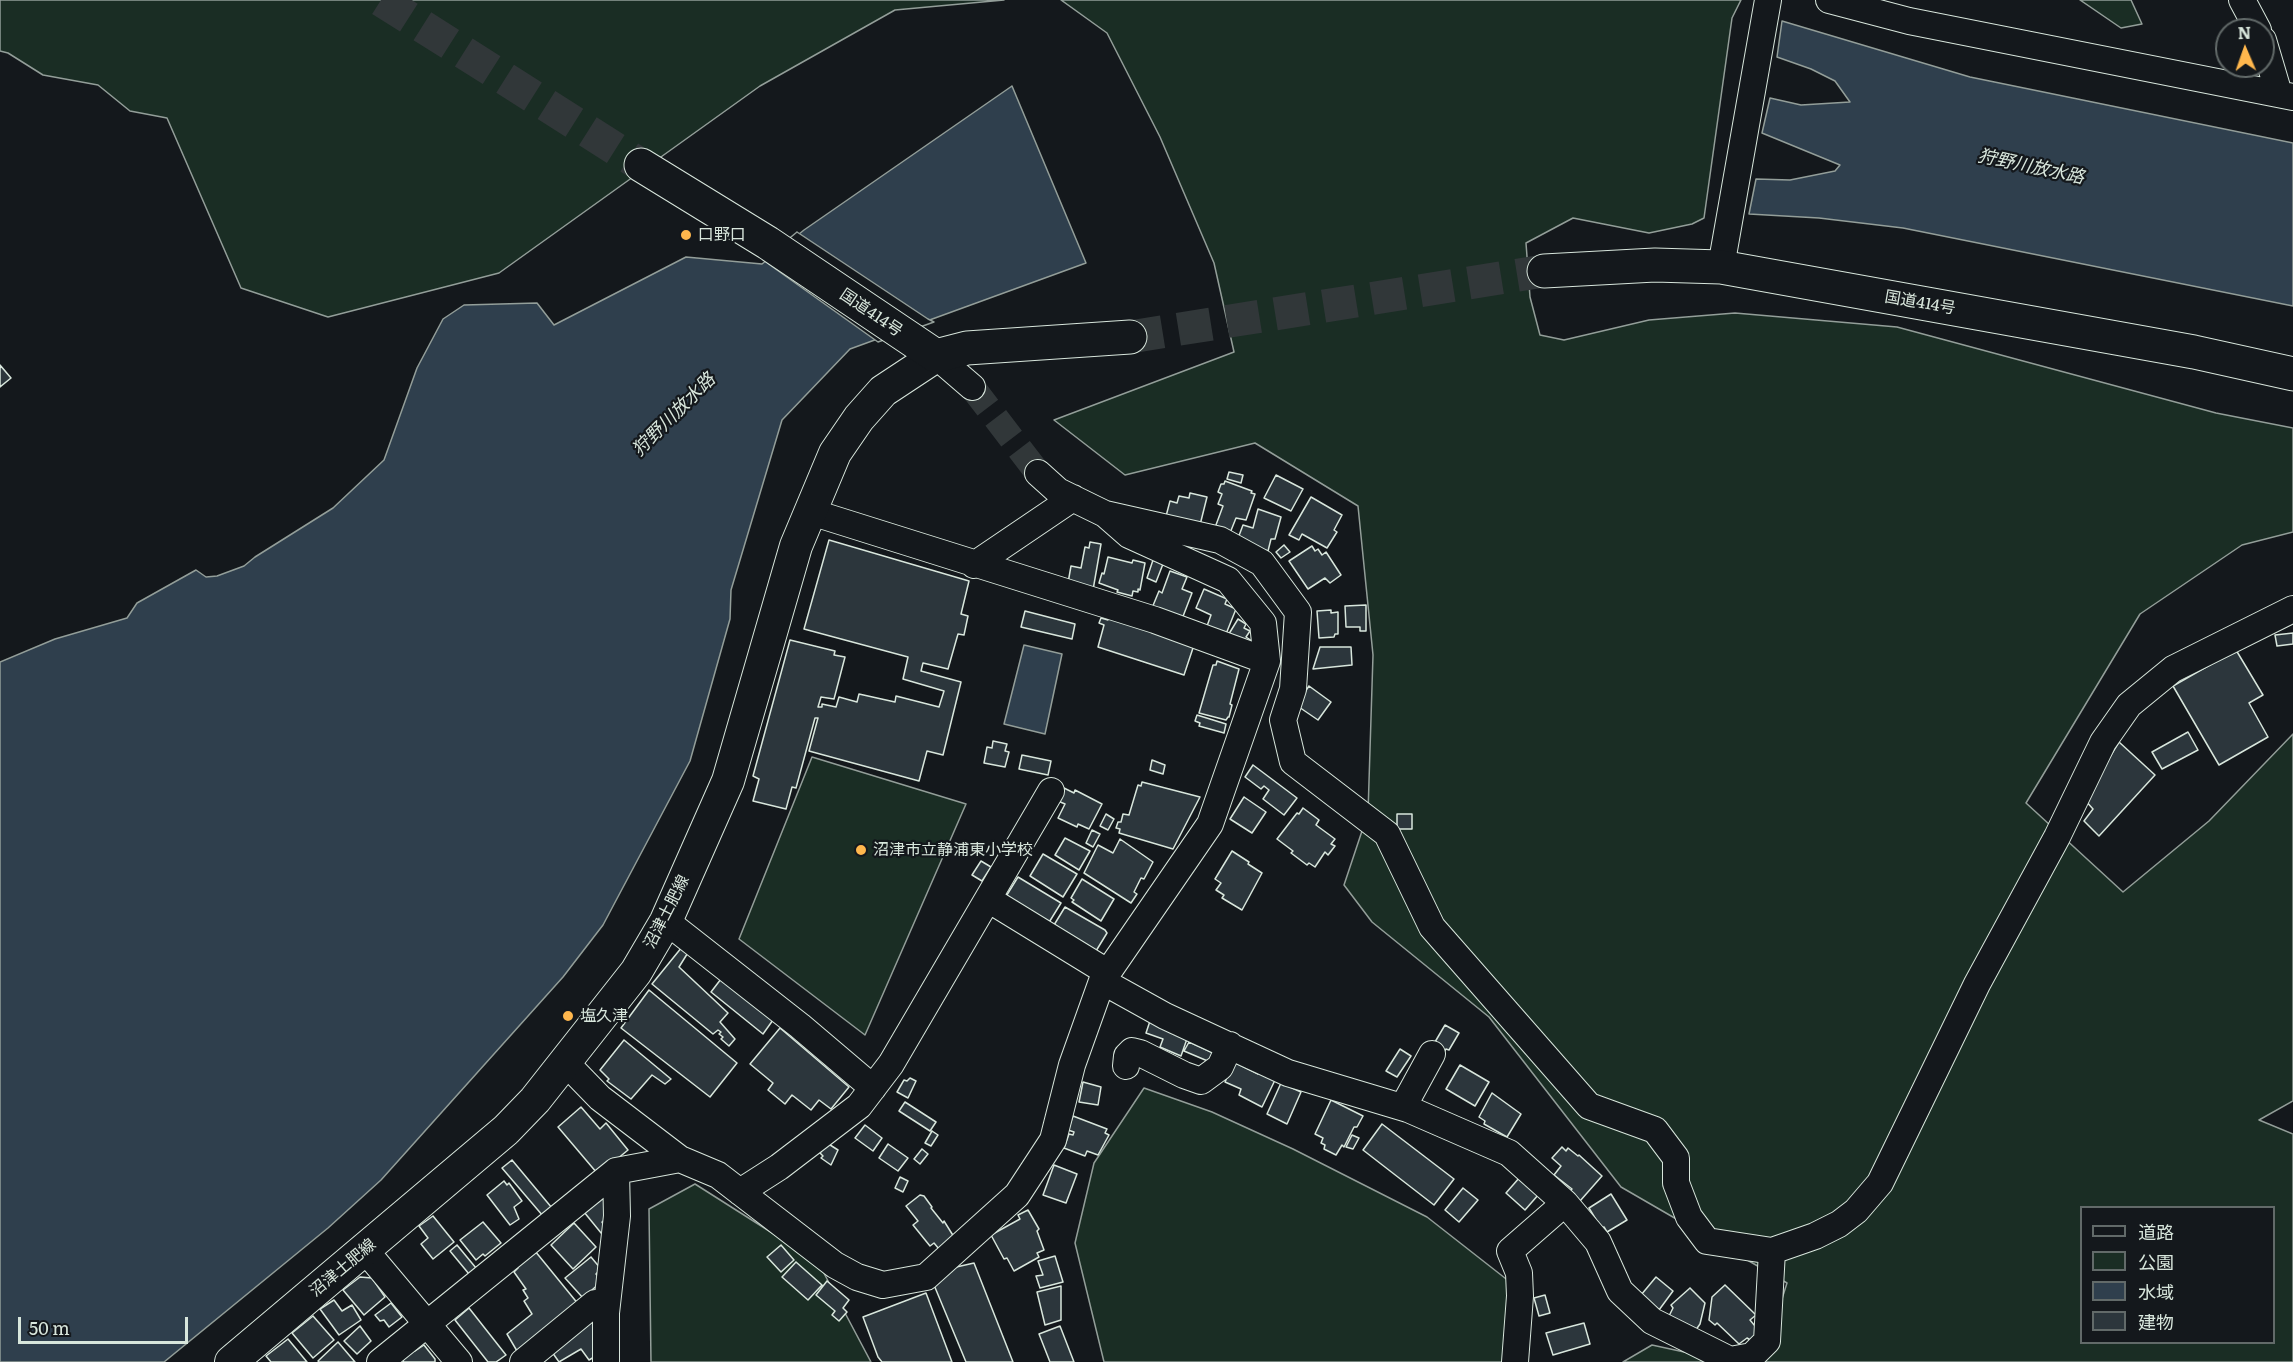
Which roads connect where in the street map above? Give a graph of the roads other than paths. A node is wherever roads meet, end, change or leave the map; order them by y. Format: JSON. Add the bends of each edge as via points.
{"nodes":[{"id":1,"x":1768,"y":0,"type":"edge"},
{"id":2,"x":1829,"y":0,"type":"edge"},
{"id":3,"x":2242,"y":0,"type":"edge"},
{"id":4,"x":2252,"y":18,"type":"edge"},
{"id":5,"x":2275,"y":69,"type":"edge"},
{"id":6,"x":2286,"y":95,"type":"edge"},
{"id":7,"x":641,"y":165,"type":"tunnel mouth"},
{"id":8,"x":1721,"y":267,"type":"junction"},
{"id":9,"x":1544,"y":271,"type":"tunnel mouth"},
{"id":10,"x":1130,"y":338,"type":"tunnel mouth"},
{"id":11,"x":923,"y":347,"type":"junction"},
{"id":12,"x":2293,"y":374,"type":"edge"},
{"id":13,"x":972,"y":387,"type":"tunnel mouth"},
{"id":14,"x":1038,"y":473,"type":"tunnel mouth"},
{"id":15,"x":1073,"y":498,"type":"junction"},
{"id":16,"x":811,"y":512,"type":"junction"},
{"id":17,"x":1105,"y":514,"type":"junction"},
{"id":18,"x":974,"y":565,"type":"junction"},
{"id":19,"x":2293,"y":609,"type":"edge"},
{"id":20,"x":1267,"y":661,"type":"junction"},
{"id":21,"x":1051,"y":791,"type":"dead end"},
{"id":22,"x":988,"y":899,"type":"junction"},
{"id":23,"x":666,"y":921,"type":"junction"},
{"id":24,"x":1104,"y":976,"type":"junction"},
{"id":25,"x":1230,"y":1045,"type":"junction"},
{"id":26,"x":1432,"y":1054,"type":"dead end"},
{"id":27,"x":565,"y":1062,"type":"junction"},
{"id":28,"x":1126,"y":1066,"type":"dead end"},
{"id":29,"x":873,"y":1088,"type":"junction"},
{"id":30,"x":1403,"y":1107,"type":"junction"},
{"id":31,"x":680,"y":1159,"type":"junction"},
{"id":32,"x":616,"y":1171,"type":"junction"},
{"id":33,"x":740,"y":1192,"type":"junction"},
{"id":34,"x":1565,"y":1203,"type":"junction"},
{"id":35,"x":365,"y":1250,"type":"junction"},
{"id":36,"x":1772,"y":1251,"type":"junction"},
{"id":37,"x":606,"y":1313,"type":"junction"},
{"id":38,"x":427,"y":1324,"type":"junction"},
{"id":39,"x":231,"y":1362,"type":"edge"},
{"id":40,"x":380,"y":1362,"type":"edge"},
{"id":41,"x":459,"y":1362,"type":"edge"},
{"id":42,"x":523,"y":1362,"type":"edge"},
{"id":43,"x":606,"y":1362,"type":"edge"},
{"id":44,"x":1515,"y":1362,"type":"edge"}],
"edges":[{"from":1,"to":8,"type":"street"},
{"from":2,"to":6,"type":"street","via":[[1909,21]]},
{"from":3,"to":4,"type":"street"},
{"from":5,"to":6,"type":"street"},
{"from":7,"to":11,"type":"highway","name":"国道414号","via":[[768,243]]},
{"from":8,"to":9,"type":"highway","name":"国道414号","via":[[1655,265]]},
{"from":8,"to":12,"type":"highway","name":"国道414号","via":[[2194,351]]},
{"from":10,"to":11,"type":"highway"},
{"from":11,"to":13,"type":"street"},
{"from":11,"to":16,"type":"main road","name":"沼津土肥線","via":[[859,418],[835,453]]},
{"from":14,"to":15,"type":"street","via":[[1058,491]]},
{"from":15,"to":17,"type":"street"},
{"from":15,"to":18,"type":"street"},
{"from":16,"to":18,"type":"street"},
{"from":16,"to":23,"type":"main road","name":"沼津土肥線","via":[[796,546],[728,781]]},
{"from":17,"to":20,"type":"street","via":[[1129,535],[1228,580],[1263,623]]},
{"from":17,"to":36,"type":"street","via":[[1220,540],[1262,563],[1298,612],[1293,688],[1283,720],[1293,762],[1387,834],[1432,927],[1589,1106],[1655,1130],[1676,1158],[1676,1183],[1689,1217],[1707,1241]]},
{"from":18,"to":20,"type":"street","via":[[1155,620]]},
{"from":19,"to":36,"type":"street","via":[[2173,669],[2129,705],[2103,742],[2057,837],[1977,984],[1880,1183],[1839,1224]]},
{"from":20,"to":24,"type":"street","via":[[1210,824]]},
{"from":21,"to":22,"type":"street"},
{"from":22,"to":24,"type":"street"},
{"from":22,"to":29,"type":"street"},
{"from":23,"to":27,"type":"main road","name":"沼津土肥線","via":[[636,972]]},
{"from":23,"to":29,"type":"street"},
{"from":24,"to":25,"type":"street","via":[[1165,1016]]},
{"from":24,"to":33,"type":"street","via":[[1072,1065],[1053,1140],[1017,1195],[926,1277],[883,1285],[856,1277]]},
{"from":25,"to":28,"type":"street","via":[[1220,1067],[1201,1080],[1132,1051]]},
{"from":25,"to":30,"type":"street","via":[[1288,1073]]},
{"from":26,"to":30,"type":"street"},
{"from":27,"to":31,"type":"street","via":[[600,1098]]},
{"from":27,"to":35,"type":"main road","name":"沼津土肥線","via":[[506,1130]]},
{"from":29,"to":33,"type":"street","via":[[859,1106]]},
{"from":30,"to":34,"type":"street","via":[[1509,1153]]},
{"from":31,"to":32,"type":"street"},
{"from":31,"to":33,"type":"street","via":[[718,1175]]},
{"from":32,"to":37,"type":"street","via":[[617,1216]]},
{"from":32,"to":38,"type":"street"},
{"from":34,"to":36,"type":"street","via":[[1598,1242],[1620,1291],[1652,1321],[1730,1360],[1752,1356],[1767,1341]]},
{"from":34,"to":44,"type":"street","via":[[1510,1251],[1519,1273]]},
{"from":35,"to":38,"type":"street"},
{"from":35,"to":39,"type":"main road","name":"沼津土肥線"},
{"from":37,"to":42,"type":"street","via":[[595,1303]]},
{"from":37,"to":43,"type":"street"},
{"from":38,"to":40,"type":"street"},
{"from":38,"to":41,"type":"street"}]}
